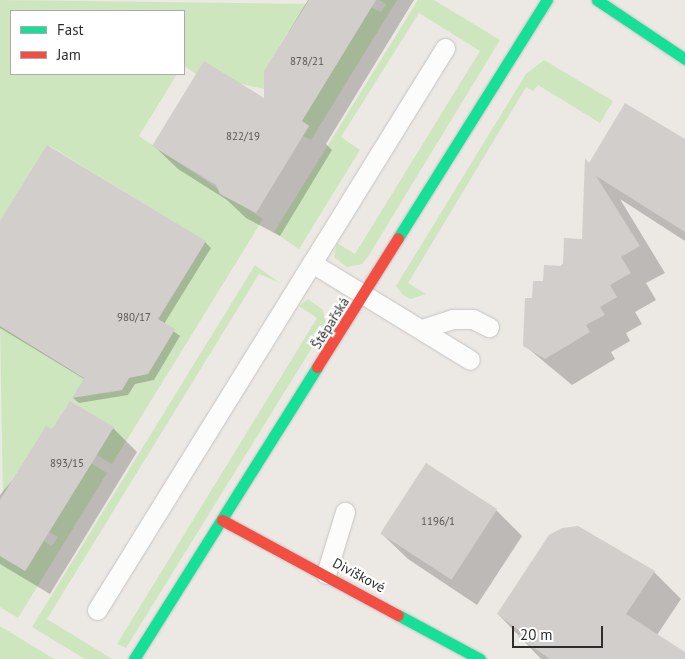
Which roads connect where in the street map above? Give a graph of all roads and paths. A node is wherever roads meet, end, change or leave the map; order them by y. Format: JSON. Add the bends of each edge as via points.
{"nodes":[{"id":1,"x":547,"y":0,"type":"edge"},
{"id":2,"x":597,"y":0,"type":"edge"},
{"id":3,"x":445,"y":48,"type":"dead end"},
{"id":4,"x":685,"y":58,"type":"edge"},
{"id":5,"x":312,"y":263,"type":"junction"},
{"id":6,"x":366,"y":294,"type":"junction"},
{"id":7,"x":489,"y":327,"type":"dead end"},
{"id":8,"x":422,"y":329,"type":"junction"},
{"id":9,"x":470,"y":360,"type":"dead end"},
{"id":10,"x":345,"y":512,"type":"dead end"},
{"id":11,"x":222,"y":520,"type":"junction"},
{"id":12,"x":326,"y":574,"type":"junction"},
{"id":13,"x":97,"y":610,"type":"dead end"},
{"id":14,"x":134,"y":659,"type":"edge"},
{"id":15,"x":480,"y":659,"type":"edge"}],
"edges":[{"from":1,"to":6,"type":"street","name":"Štěpařská"},
{"from":2,"to":4,"type":"street"},
{"from":3,"to":5,"type":"lane"},
{"from":5,"to":6,"type":"lane"},
{"from":5,"to":13,"type":"lane"},
{"from":6,"to":8,"type":"lane"},
{"from":6,"to":11,"type":"street","name":"Štěpařská"},
{"from":7,"to":8,"type":"lane","via":[[473,319],[453,319]]},
{"from":8,"to":9,"type":"lane"},
{"from":10,"to":12,"type":"lane"},
{"from":11,"to":12,"type":"street","name":"Divíškové"},
{"from":11,"to":14,"type":"street","name":"Štěpařská"},
{"from":12,"to":15,"type":"street","name":"Divíškové"}]}
